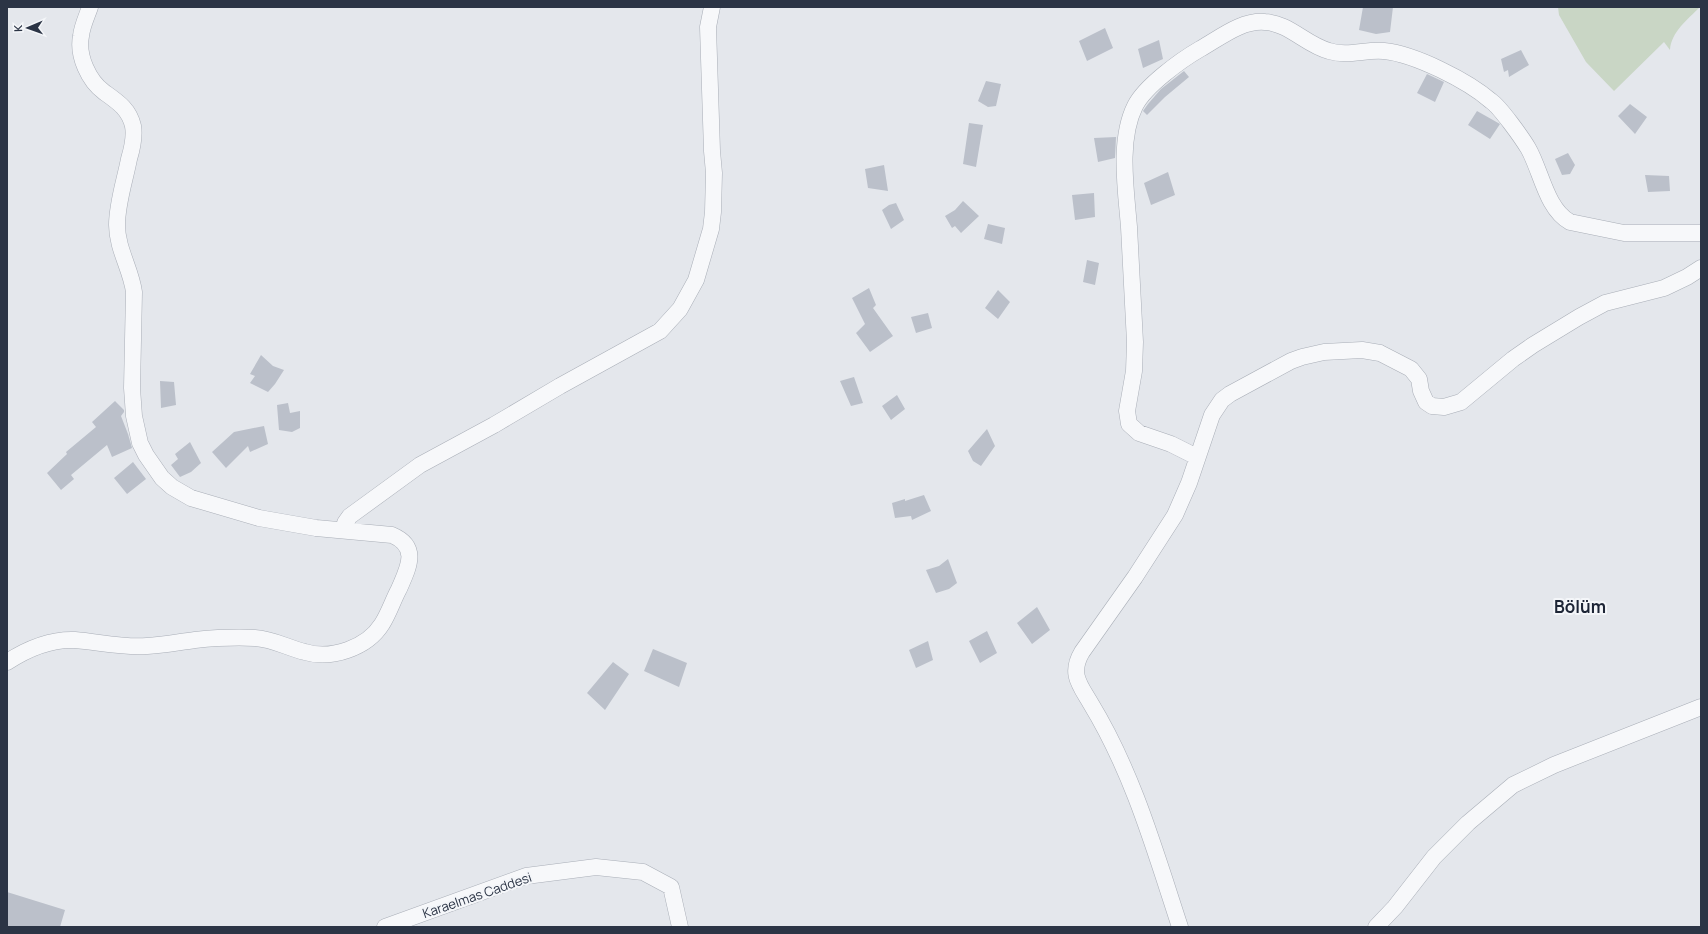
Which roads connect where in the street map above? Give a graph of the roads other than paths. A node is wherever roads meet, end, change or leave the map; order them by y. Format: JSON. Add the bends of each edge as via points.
{"nodes":[{"id":1,"x":90,"y":7,"type":"edge"},
{"id":2,"x":712,"y":7,"type":"edge"},
{"id":3,"x":1701,"y":233,"type":"edge"},
{"id":4,"x":1701,"y":268,"type":"edge"},
{"id":5,"x":1198,"y":457,"type":"junction"},
{"id":6,"x":345,"y":530,"type":"junction"},
{"id":7,"x":7,"y":662,"type":"edge"},
{"id":8,"x":1701,"y":707,"type":"edge"},
{"id":9,"x":385,"y":927,"type":"edge"},
{"id":10,"x":680,"y":927,"type":"edge"},
{"id":11,"x":1180,"y":927,"type":"edge"},
{"id":12,"x":1376,"y":927,"type":"edge"}],
"edges":[{"from":1,"to":6,"type":"street","via":[[80,37],[87,72],[99,88],[127,111],[133,128],[117,225],[119,246],[130,273],[134,292],[133,401],[136,429],[146,456],[162,478],[191,498],[258,518]]},
{"from":2,"to":6,"type":"street","via":[[708,27],[713,212],[711,229],[696,280],[680,309],[654,334],[420,465],[350,516]]},
{"from":3,"to":5,"type":"street","via":[[1624,233],[1570,222],[1555,209],[1528,148],[1494,102],[1469,84],[1397,53],[1374,51],[1346,54],[1323,50],[1272,22],[1255,22],[1238,27],[1195,52],[1148,88],[1130,118],[1125,158],[1135,342],[1127,420],[1139,433]]},
{"from":4,"to":5,"type":"street","via":[[1664,288],[1605,303],[1579,317],[1528,348],[1461,402],[1444,407],[1432,406],[1426,402],[1416,373],[1380,353],[1362,350],[1338,351],[1297,359],[1222,400],[1212,415]]},
{"from":5,"to":11,"type":"street","via":[[1175,515],[1082,652],[1075,673],[1079,685],[1120,759],[1141,808]]},
{"from":6,"to":7,"type":"street","via":[[392,535],[403,542],[410,557],[409,568],[382,624],[366,640],[345,651],[326,655],[306,653],[264,639],[242,638],[146,646],[61,640],[36,647]]},
{"from":8,"to":12,"type":"street","via":[[1554,765],[1513,785],[1468,823],[1434,857]]},
{"from":9,"to":10,"type":"street","name":"Karaelmas Caddesi","via":[[526,876],[596,867],[643,872],[670,887]]}]}
